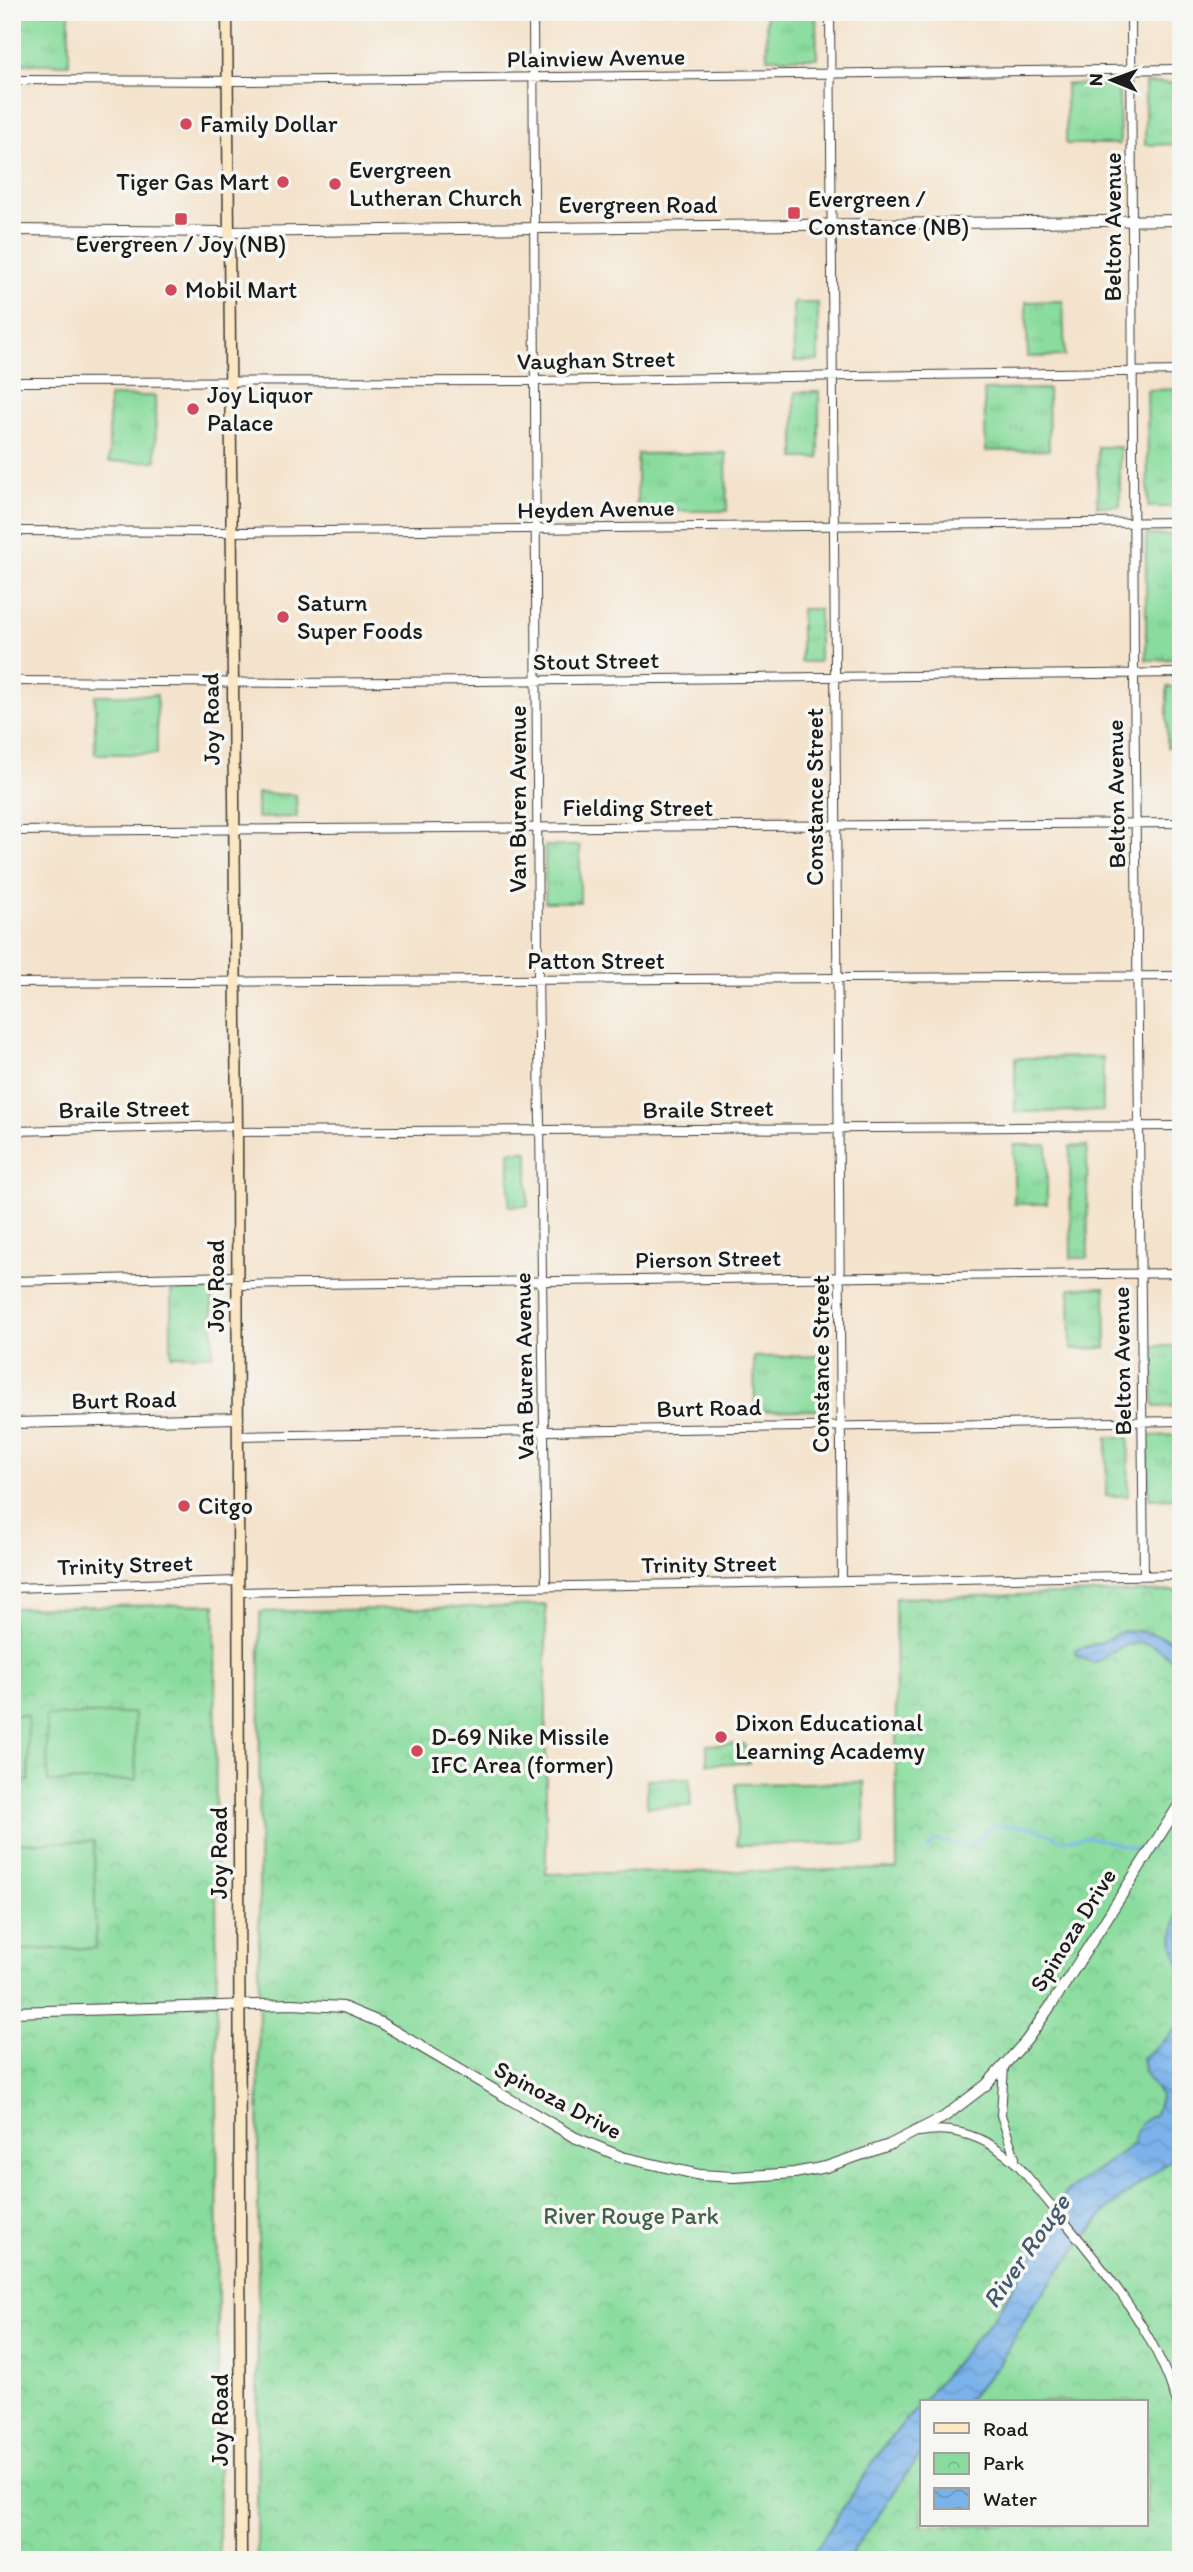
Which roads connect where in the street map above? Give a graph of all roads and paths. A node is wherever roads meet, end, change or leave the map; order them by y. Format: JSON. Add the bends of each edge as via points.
{"nodes":[{"id":1,"x":227,"y":12,"type":"edge"},
{"id":2,"x":533,"y":12,"type":"edge"},
{"id":3,"x":830,"y":12,"type":"edge"},
{"id":4,"x":1131,"y":12,"type":"edge"},
{"id":5,"x":1181,"y":69,"type":"edge"},
{"id":6,"x":1131,"y":70,"type":"junction"},
{"id":7,"x":830,"y":74,"type":"junction"},
{"id":8,"x":533,"y":78,"type":"junction"},
{"id":9,"x":12,"y":80,"type":"edge"},
{"id":10,"x":227,"y":81,"type":"junction"},
{"id":11,"x":1181,"y":219,"type":"edge"},
{"id":12,"x":1132,"y":220,"type":"junction"},
{"id":13,"x":831,"y":225,"type":"junction"},
{"id":14,"x":534,"y":227,"type":"junction"},
{"id":15,"x":12,"y":230,"type":"edge"},
{"id":16,"x":228,"y":232,"type":"junction"},
{"id":17,"x":1181,"y":371,"type":"edge"},
{"id":18,"x":1133,"y":372,"type":"junction"},
{"id":19,"x":832,"y":376,"type":"junction"},
{"id":20,"x":535,"y":381,"type":"junction"},
{"id":21,"x":12,"y":382,"type":"edge"},
{"id":22,"x":230,"y":383,"type":"junction"},
{"id":23,"x":1181,"y":522,"type":"edge"},
{"id":24,"x":1134,"y":523,"type":"junction"},
{"id":25,"x":833,"y":526,"type":"junction"},
{"id":26,"x":536,"y":529,"type":"junction"},
{"id":27,"x":12,"y":531,"type":"edge"},
{"id":28,"x":230,"y":532,"type":"junction"},
{"id":29,"x":1134,"y":673,"type":"junction"},
{"id":30,"x":1181,"y":673,"type":"edge"},
{"id":31,"x":833,"y":677,"type":"junction"},
{"id":32,"x":12,"y":681,"type":"edge"},
{"id":33,"x":536,"y":681,"type":"junction"},
{"id":34,"x":232,"y":683,"type":"junction"},
{"id":35,"x":1135,"y":823,"type":"junction"},
{"id":36,"x":1181,"y":823,"type":"edge"},
{"id":37,"x":834,"y":825,"type":"junction"},
{"id":38,"x":537,"y":828,"type":"junction"},
{"id":39,"x":233,"y":830,"type":"junction"},
{"id":40,"x":12,"y":831,"type":"edge"},
{"id":41,"x":1136,"y":976,"type":"junction"},
{"id":42,"x":1181,"y":976,"type":"edge"},
{"id":43,"x":835,"y":979,"type":"junction"},
{"id":44,"x":538,"y":981,"type":"junction"},
{"id":45,"x":12,"y":983,"type":"edge"},
{"id":46,"x":234,"y":983,"type":"junction"},
{"id":47,"x":837,"y":1126,"type":"junction"},
{"id":48,"x":1138,"y":1126,"type":"junction"},
{"id":49,"x":1181,"y":1126,"type":"edge"},
{"id":50,"x":236,"y":1129,"type":"junction"},
{"id":51,"x":12,"y":1131,"type":"edge"},
{"id":52,"x":539,"y":1131,"type":"junction"},
{"id":53,"x":1181,"y":1273,"type":"edge"},
{"id":54,"x":1140,"y":1274,"type":"junction"},
{"id":55,"x":839,"y":1275,"type":"junction"},
{"id":56,"x":236,"y":1280,"type":"junction"},
{"id":57,"x":12,"y":1281,"type":"edge"},
{"id":58,"x":541,"y":1281,"type":"junction"},
{"id":59,"x":237,"y":1418,"type":"junction"},
{"id":60,"x":1181,"y":1421,"type":"edge"},
{"id":61,"x":1142,"y":1422,"type":"junction"},
{"id":62,"x":12,"y":1423,"type":"edge"},
{"id":63,"x":840,"y":1426,"type":"junction"},
{"id":64,"x":544,"y":1432,"type":"junction"},
{"id":65,"x":238,"y":1436,"type":"junction"},
{"id":66,"x":1181,"y":1575,"type":"edge"},
{"id":67,"x":1144,"y":1576,"type":"junction"},
{"id":68,"x":842,"y":1581,"type":"junction"},
{"id":69,"x":546,"y":1586,"type":"junction"},
{"id":70,"x":239,"y":1587,"type":"junction"},
{"id":71,"x":12,"y":1588,"type":"edge"},
{"id":72,"x":1181,"y":1802,"type":"edge"},
{"id":73,"x":241,"y":2005,"type":"junction"},
{"id":74,"x":12,"y":2011,"type":"edge"},
{"id":75,"x":1004,"y":2066,"type":"junction"},
{"id":76,"x":914,"y":2133,"type":"junction"},
{"id":77,"x":1019,"y":2166,"type":"junction"},
{"id":78,"x":1181,"y":2420,"type":"edge"},
{"id":79,"x":241,"y":2560,"type":"edge"}],
"edges":[{"from":1,"to":10,"type":"main road","name":"Joy Road"},
{"from":2,"to":8,"type":"street","name":"Van Buren Avenue"},
{"from":3,"to":7,"type":"street","name":"Constance Street"},
{"from":4,"to":6,"type":"street","name":"Belton Avenue"},
{"from":5,"to":6,"type":"street","name":"Plainview Avenue"},
{"from":6,"to":7,"type":"street","name":"Plainview Avenue"},
{"from":6,"to":12,"type":"street","name":"Belton Avenue"},
{"from":7,"to":8,"type":"street","name":"Plainview Avenue"},
{"from":7,"to":13,"type":"street","name":"Constance Street"},
{"from":8,"to":10,"type":"street","name":"Plainview Avenue"},
{"from":8,"to":14,"type":"street","name":"Van Buren Avenue"},
{"from":9,"to":10,"type":"street","name":"Plainview Avenue"},
{"from":10,"to":16,"type":"main road","name":"Joy Road"},
{"from":11,"to":12,"type":"street","name":"Evergreen Road"},
{"from":12,"to":13,"type":"street","name":"Evergreen Road"},
{"from":12,"to":18,"type":"street","name":"Belton Avenue"},
{"from":13,"to":14,"type":"street","name":"Evergreen Road"},
{"from":13,"to":19,"type":"street","name":"Constance Street"},
{"from":14,"to":16,"type":"street","name":"Evergreen Road"},
{"from":14,"to":20,"type":"street","name":"Van Buren Avenue"},
{"from":15,"to":16,"type":"street","name":"Evergreen Road"},
{"from":16,"to":22,"type":"main road","name":"Joy Road"},
{"from":17,"to":18,"type":"street","name":"Vaughan Street"},
{"from":18,"to":19,"type":"street","name":"Vaughan Street"},
{"from":18,"to":24,"type":"street","name":"Belton Avenue"},
{"from":19,"to":20,"type":"street","name":"Vaughan Street"},
{"from":19,"to":25,"type":"street","name":"Constance Street"},
{"from":20,"to":22,"type":"street","name":"Vaughan Street"},
{"from":20,"to":26,"type":"street","name":"Van Buren Avenue"},
{"from":21,"to":22,"type":"street","name":"Vaughan Street"},
{"from":22,"to":28,"type":"main road","name":"Joy Road"},
{"from":23,"to":24,"type":"street","name":"Heyden Avenue"},
{"from":24,"to":25,"type":"street","name":"Heyden Avenue"},
{"from":24,"to":29,"type":"street","name":"Belton Avenue"},
{"from":25,"to":26,"type":"street","name":"Heyden Avenue"},
{"from":25,"to":31,"type":"street","name":"Constance Street"},
{"from":26,"to":28,"type":"street","name":"Heyden Avenue"},
{"from":26,"to":33,"type":"street","name":"Van Buren Avenue"},
{"from":27,"to":28,"type":"street","name":"Heyden Avenue"},
{"from":28,"to":34,"type":"main road","name":"Joy Road"},
{"from":29,"to":30,"type":"street","name":"Stout Street"},
{"from":29,"to":31,"type":"street","name":"Stout Street"},
{"from":29,"to":35,"type":"street","name":"Belton Avenue"},
{"from":31,"to":33,"type":"street","name":"Stout Street"},
{"from":31,"to":37,"type":"street","name":"Constance Street"},
{"from":32,"to":34,"type":"street","name":"Stout Street"},
{"from":33,"to":34,"type":"street","name":"Stout Street"},
{"from":33,"to":38,"type":"street","name":"Van Buren Avenue"},
{"from":34,"to":39,"type":"main road","name":"Joy Road"},
{"from":35,"to":36,"type":"street","name":"Fielding Street"},
{"from":35,"to":37,"type":"street","name":"Fielding Street"},
{"from":35,"to":41,"type":"street","name":"Belton Avenue"},
{"from":37,"to":38,"type":"street","name":"Fielding Street"},
{"from":37,"to":43,"type":"street","name":"Constance Street"},
{"from":38,"to":39,"type":"street","name":"Fielding Street"},
{"from":38,"to":44,"type":"street","name":"Van Buren Avenue"},
{"from":39,"to":40,"type":"street","name":"Fielding Street"},
{"from":39,"to":46,"type":"main road","name":"Joy Road"},
{"from":41,"to":42,"type":"street","name":"Patton Street"},
{"from":41,"to":43,"type":"street","name":"Patton Street"},
{"from":41,"to":48,"type":"street","name":"Belton Avenue"},
{"from":43,"to":44,"type":"street","name":"Patton Street"},
{"from":43,"to":47,"type":"street","name":"Constance Street"},
{"from":44,"to":46,"type":"street","name":"Patton Street"},
{"from":44,"to":52,"type":"street","name":"Van Buren Avenue"},
{"from":45,"to":46,"type":"street","name":"Patton Street"},
{"from":46,"to":50,"type":"main road","name":"Joy Road"},
{"from":47,"to":48,"type":"street","name":"Braile Street"},
{"from":47,"to":52,"type":"street","name":"Braile Street"},
{"from":47,"to":55,"type":"street","name":"Constance Street"},
{"from":48,"to":49,"type":"street","name":"Braile Street"},
{"from":48,"to":54,"type":"street","name":"Belton Avenue"},
{"from":50,"to":51,"type":"street","name":"Braile Street"},
{"from":50,"to":52,"type":"street","name":"Braile Street"},
{"from":50,"to":56,"type":"main road","name":"Joy Road"},
{"from":52,"to":58,"type":"street","name":"Van Buren Avenue"},
{"from":53,"to":54,"type":"street","name":"Pierson Street"},
{"from":54,"to":55,"type":"street","name":"Pierson Street"},
{"from":54,"to":61,"type":"street","name":"Belton Avenue"},
{"from":55,"to":58,"type":"street","name":"Pierson Street"},
{"from":55,"to":63,"type":"street","name":"Constance Street"},
{"from":56,"to":57,"type":"street","name":"Pierson Street"},
{"from":56,"to":58,"type":"street","name":"Pierson Street"},
{"from":56,"to":59,"type":"main road","name":"Joy Road"},
{"from":58,"to":64,"type":"street","name":"Van Buren Avenue"},
{"from":59,"to":62,"type":"street","name":"Burt Road"},
{"from":59,"to":65,"type":"main road","name":"Joy Road"},
{"from":60,"to":61,"type":"street","name":"Burt Road"},
{"from":61,"to":63,"type":"street","name":"Burt Road"},
{"from":61,"to":67,"type":"street","name":"Belton Avenue"},
{"from":63,"to":64,"type":"street","name":"Burt Road"},
{"from":63,"to":68,"type":"street","name":"Constance Street"},
{"from":64,"to":65,"type":"street","name":"Burt Road"},
{"from":64,"to":69,"type":"street","name":"Van Buren Avenue"},
{"from":65,"to":70,"type":"main road","name":"Joy Road"},
{"from":66,"to":67,"type":"street","name":"Trinity Street"},
{"from":67,"to":68,"type":"street","name":"Trinity Street"},
{"from":68,"to":69,"type":"street","name":"Trinity Street"},
{"from":69,"to":70,"type":"street","name":"Trinity Street"},
{"from":70,"to":71,"type":"street","name":"Trinity Street"},
{"from":70,"to":73,"type":"main road","name":"Joy Road"},
{"from":72,"to":75,"type":"street","name":"Spinoza Drive","via":[[1052,2004]]},
{"from":73,"to":74,"type":"street","name":"Spinoza Drive"},
{"from":73,"to":76,"type":"street","name":"Spinoza Drive","via":[[318,2004],[358,2011],[576,2138],[673,2171],[734,2177],[794,2173],[858,2157]]},
{"from":73,"to":79,"type":"main road","name":"Joy Road"},
{"from":75,"to":76,"type":"street","name":"Spinoza Drive","via":[[966,2102]]},
{"from":75,"to":77,"type":"street","via":[[1001,2115]]},
{"from":76,"to":77,"type":"street","via":[[943,2130],[972,2135]]},
{"from":77,"to":78,"type":"street","via":[[1139,2322],[1170,2381]]}]}
